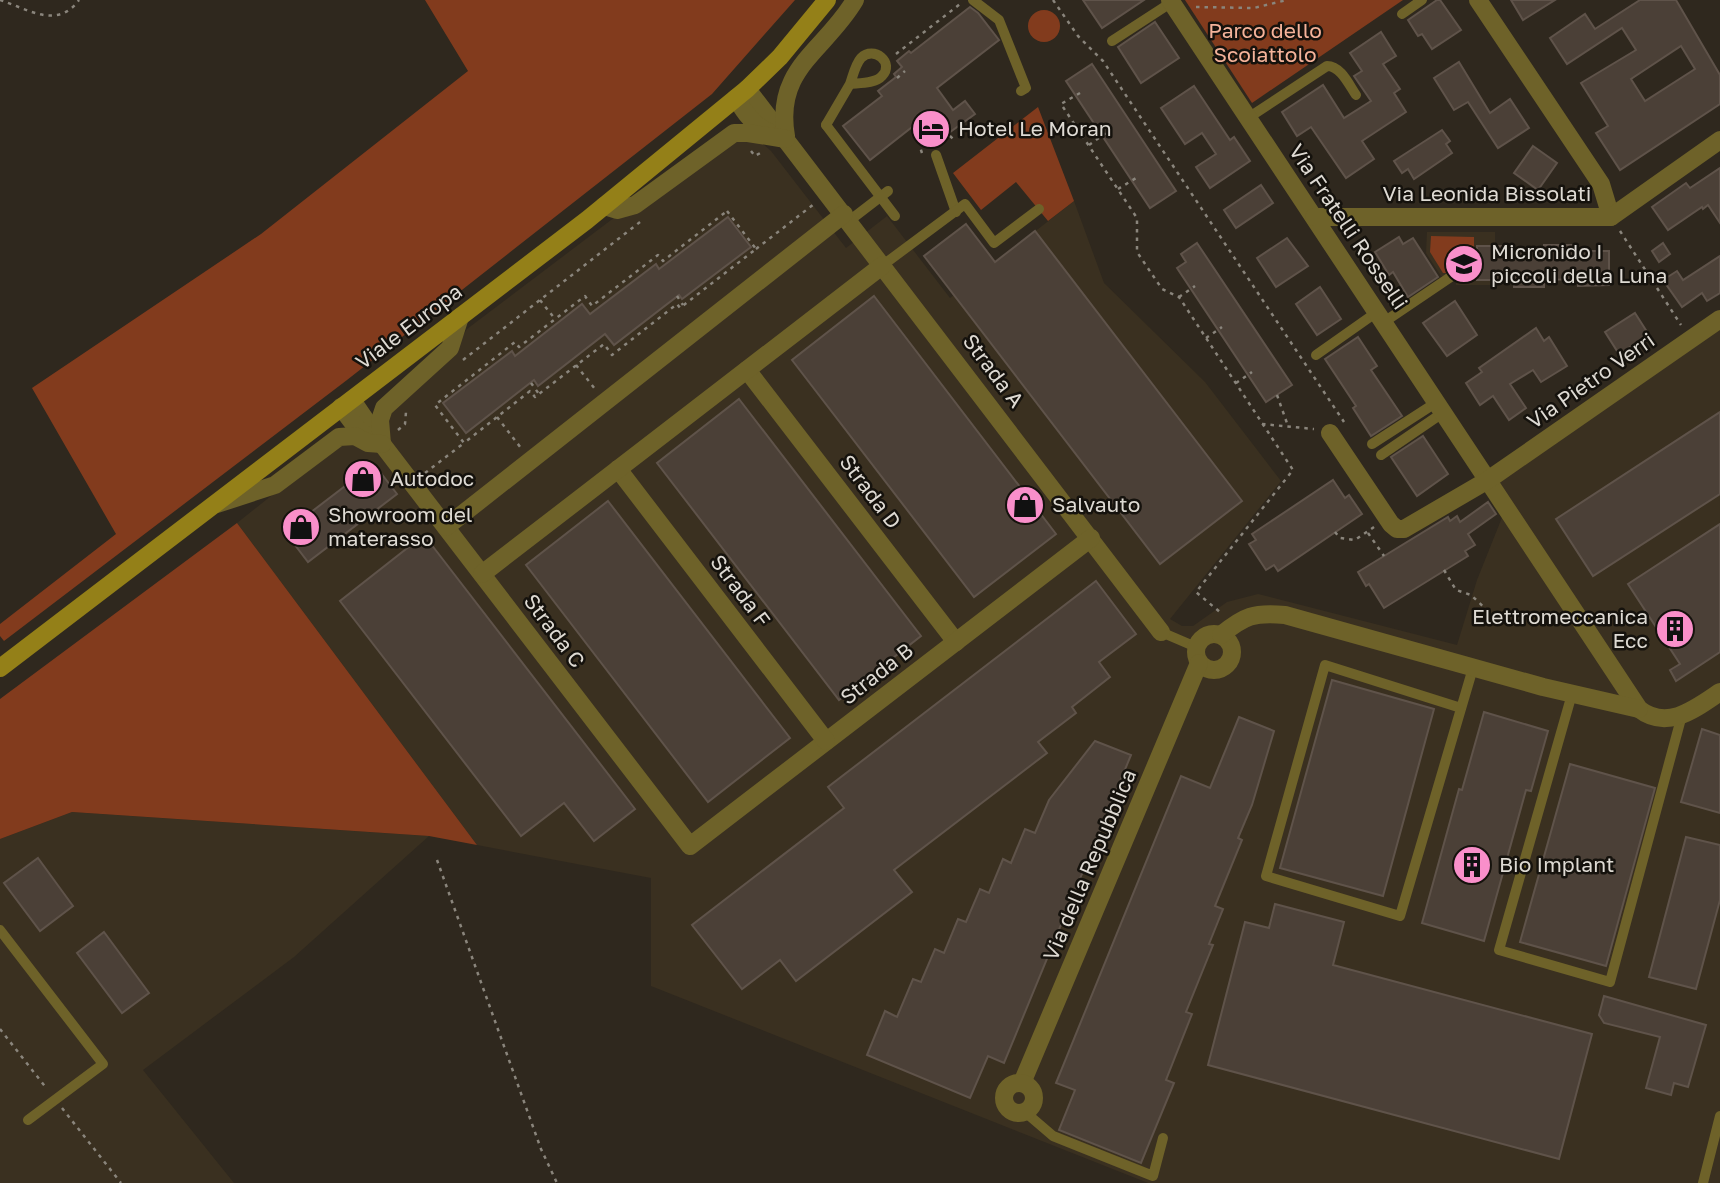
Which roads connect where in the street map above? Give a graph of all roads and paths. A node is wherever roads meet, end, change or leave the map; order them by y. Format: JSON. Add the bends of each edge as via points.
{"nodes":[{"id":1,"x":0,"y":0,"type":"edge"},
{"id":2,"x":79,"y":0,"type":"edge"},
{"id":3,"x":827,"y":0,"type":"edge"},
{"id":4,"x":855,"y":0,"type":"edge"},
{"id":5,"x":965,"y":0,"type":"edge"},
{"id":6,"x":973,"y":0,"type":"edge"},
{"id":7,"x":1053,"y":0,"type":"edge"},
{"id":8,"x":1287,"y":0,"type":"edge"},
{"id":9,"x":1422,"y":0,"type":"edge"},
{"id":10,"x":1478,"y":0,"type":"edge"},
{"id":11,"x":1172,"y":3,"type":"edge"},
{"id":12,"x":1402,"y":14,"type":"dead end"},
{"id":13,"x":1112,"y":41,"type":"dead end"},
{"id":14,"x":886,"y":62,"type":"junction"},
{"id":15,"x":905,"y":71,"type":"dead end"},
{"id":16,"x":897,"y":78,"type":"dead end"},
{"id":17,"x":850,"y":84,"type":"junction"},
{"id":18,"x":1021,"y":91,"type":"dead end"},
{"id":19,"x":742,"y":93,"type":"junction"},
{"id":20,"x":1080,"y":93,"type":"dead end"},
{"id":21,"x":1356,"y":95,"type":"dead end"},
{"id":22,"x":1248,"y":118,"type":"junction"},
{"id":23,"x":920,"y":121,"type":"dead end"},
{"id":24,"x":928,"y":131,"type":"junction"},
{"id":25,"x":1106,"y":133,"type":"dead end"},
{"id":26,"x":786,"y":139,"type":"junction"},
{"id":27,"x":1720,"y":140,"type":"edge"},
{"id":28,"x":955,"y":141,"type":"dead end"},
{"id":29,"x":936,"y":142,"type":"dead end"},
{"id":30,"x":1089,"y":145,"type":"junction"},
{"id":31,"x":743,"y":149,"type":"dead end"},
{"id":32,"x":924,"y":155,"type":"dead end"},
{"id":33,"x":936,"y":155,"type":"dead end"},
{"id":34,"x":1136,"y":178,"type":"dead end"},
{"id":35,"x":1118,"y":189,"type":"junction"},
{"id":36,"x":828,"y":194,"type":"junction"},
{"id":37,"x":884,"y":194,"type":"junction"},
{"id":38,"x":604,"y":206,"type":"junction"},
{"id":39,"x":1039,"y":209,"type":"dead end"},
{"id":40,"x":956,"y":212,"type":"junction"},
{"id":41,"x":649,"y":216,"type":"dead end"},
{"id":42,"x":895,"y":216,"type":"dead end"},
{"id":43,"x":846,"y":217,"type":"junction"},
{"id":44,"x":1314,"y":217,"type":"junction"},
{"id":45,"x":1611,"y":217,"type":"junction"},
{"id":46,"x":756,"y":249,"type":"junction"},
{"id":47,"x":648,"y":263,"type":"junction"},
{"id":48,"x":883,"y":265,"type":"junction"},
{"id":49,"x":652,"y":267,"type":"dead end"},
{"id":50,"x":1452,"y":276,"type":"dead end"},
{"id":51,"x":1195,"y":286,"type":"dead end"},
{"id":52,"x":1178,"y":297,"type":"junction"},
{"id":53,"x":540,"y":300,"type":"junction"},
{"id":54,"x":677,"y":304,"type":"junction"},
{"id":55,"x":683,"y":305,"type":"junction"},
{"id":56,"x":460,"y":317,"type":"junction"},
{"id":57,"x":1381,"y":317,"type":"junction"},
{"id":58,"x":1720,"y":319,"type":"edge"},
{"id":59,"x":555,"y":320,"type":"junction"},
{"id":60,"x":1222,"y":327,"type":"dead end"},
{"id":61,"x":1206,"y":338,"type":"junction"},
{"id":62,"x":1691,"y":340,"type":"junction"},
{"id":63,"x":1316,"y":355,"type":"dead end"},
{"id":64,"x":576,"y":365,"type":"junction"},
{"id":65,"x":456,"y":366,"type":"dead end"},
{"id":66,"x":747,"y":370,"type":"junction"},
{"id":67,"x":1252,"y":372,"type":"dead end"},
{"id":68,"x":531,"y":383,"type":"dead end"},
{"id":69,"x":1236,"y":383,"type":"junction"},
{"id":70,"x":526,"y":386,"type":"dead end"},
{"id":71,"x":530,"y":391,"type":"junction"},
{"id":72,"x":540,"y":394,"type":"junction"},
{"id":73,"x":1277,"y":395,"type":"dead end"},
{"id":74,"x":605,"y":403,"type":"junction"},
{"id":75,"x":346,"y":404,"type":"junction"},
{"id":76,"x":406,"y":404,"type":"dead end"},
{"id":77,"x":1440,"y":407,"type":"junction"},
{"id":78,"x":497,"y":417,"type":"junction"},
{"id":79,"x":1288,"y":426,"type":"dead end"},
{"id":80,"x":1338,"y":429,"type":"joint"},
{"id":81,"x":464,"y":443,"type":"junction"},
{"id":82,"x":382,"y":444,"type":"junction"},
{"id":83,"x":1372,"y":444,"type":"dead end"},
{"id":84,"x":1381,"y":455,"type":"dead end"},
{"id":85,"x":531,"y":462,"type":"junction"},
{"id":86,"x":618,"y":469,"type":"junction"},
{"id":87,"x":1488,"y":480,"type":"junction"},
{"id":88,"x":412,"y":483,"type":"junction"},
{"id":89,"x":212,"y":506,"type":"junction"},
{"id":90,"x":1379,"y":524,"type":"dead end"},
{"id":91,"x":446,"y":527,"type":"junction"},
{"id":92,"x":1335,"y":532,"type":"dead end"},
{"id":93,"x":1367,"y":532,"type":"junction"},
{"id":94,"x":1091,"y":538,"type":"junction"},
{"id":95,"x":1384,"y":556,"type":"dead end"},
{"id":96,"x":1444,"y":570,"type":"dead end"},
{"id":97,"x":482,"y":574,"type":"junction"},
{"id":98,"x":1489,"y":612,"type":"dead end"},
{"id":99,"x":1228,"y":630,"type":"junction"},
{"id":100,"x":1161,"y":632,"type":"joint"},
{"id":101,"x":956,"y":642,"type":"junction"},
{"id":102,"x":1197,"y":655,"type":"junction"},
{"id":103,"x":0,"y":668,"type":"edge"},
{"id":104,"x":1473,"y":668,"type":"junction"},
{"id":105,"x":1720,"y":692,"type":"edge"},
{"id":106,"x":1572,"y":694,"type":"junction"},
{"id":107,"x":1635,"y":701,"type":"junction"},
{"id":108,"x":1461,"y":708,"type":"junction"},
{"id":109,"x":1682,"y":715,"type":"junction"},
{"id":110,"x":826,"y":741,"type":"junction"},
{"id":111,"x":690,"y":846,"type":"joint"},
{"id":112,"x":437,"y":860,"type":"dead end"},
{"id":113,"x":0,"y":930,"type":"edge"},
{"id":114,"x":1025,"y":1111,"type":"joint"},
{"id":115,"x":1720,"y":1116,"type":"edge"},
{"id":116,"x":28,"y":1120,"type":"dead end"},
{"id":117,"x":1163,"y":1138,"type":"dead end"},
{"id":118,"x":557,"y":1183,"type":"edge"},
{"id":119,"x":1703,"y":1183,"type":"edge"}],
"edges":[{"from":1,"to":2,"type":"path","via":[[38,15],[57,16],[70,12]]},
{"from":3,"to":19,"type":"main road","name":"Viale Europa","via":[[780,57]]},
{"from":4,"to":26,"type":"street","via":[[790,80],[783,113]]},
{"from":5,"to":14,"type":"path"},
{"from":6,"to":18,"type":"lane","via":[[999,20],[1026,88]]},
{"from":7,"to":80,"type":"path","via":[[1077,36],[1102,61]]},
{"from":8,"to":11,"type":"path","via":[[1254,8]]},
{"from":9,"to":12,"type":"lane"},
{"from":10,"to":45,"type":"street","via":[[1601,184]]},
{"from":11,"to":13,"type":"lane"},
{"from":11,"to":22,"type":"street","name":"Via Fratelli Rosselli"},
{"from":14,"to":17,"type":"lane","via":[[883,76],[877,80]]},
{"from":14,"to":17,"type":"lane","via":[[875,53],[867,54],[857,64]]},
{"from":15,"to":16,"type":"path"},
{"from":17,"to":37,"type":"lane","via":[[821,125]]},
{"from":19,"to":26,"type":"street","name":"Strada A"},
{"from":19,"to":38,"type":"main road","name":"Viale Europa"},
{"from":20,"to":30,"type":"path","via":[[1062,104]]},
{"from":21,"to":22,"type":"lane","via":[[1339,70],[1327,66]]},
{"from":22,"to":44,"type":"street","name":"Via Fratelli Rosselli"},
{"from":23,"to":24,"type":"path"},
{"from":24,"to":28,"type":"path","via":[[941,129]]},
{"from":24,"to":29,"type":"path"},
{"from":24,"to":32,"type":"path","via":[[920,142]]},
{"from":25,"to":30,"type":"path"},
{"from":26,"to":31,"type":"path","via":[[755,156]]},
{"from":26,"to":36,"type":"street","name":"Strada A"},
{"from":26,"to":38,"type":"street","via":[[734,133],[635,205],[617,210]]},
{"from":27,"to":45,"type":"street","name":"Via Leonida Bissolati"},
{"from":30,"to":35,"type":"path"},
{"from":33,"to":40,"type":"lane"},
{"from":34,"to":35,"type":"path"},
{"from":35,"to":52,"type":"path","via":[[1137,218],[1137,252],[1162,289]]},
{"from":36,"to":43,"type":"street","name":"Strada A"},
{"from":36,"to":46,"type":"path"},
{"from":37,"to":42,"type":"lane"},
{"from":37,"to":43,"type":"lane"},
{"from":38,"to":56,"type":"main road","name":"Viale Europa"},
{"from":39,"to":40,"type":"lane","via":[[994,243],[965,204]]},
{"from":40,"to":48,"type":"lane"},
{"from":41,"to":53,"type":"path"},
{"from":43,"to":48,"type":"street","name":"Strada A"},
{"from":43,"to":74,"type":"street"},
{"from":44,"to":45,"type":"street","name":"Via Leonida Bissolati"},
{"from":44,"to":57,"type":"street","name":"Via Fratelli Rosselli"},
{"from":45,"to":62,"type":"path"},
{"from":46,"to":47,"type":"path","via":[[727,211],[663,261],[658,255]]},
{"from":46,"to":55,"type":"path"},
{"from":47,"to":49,"type":"path"},
{"from":47,"to":59,"type":"path","via":[[592,306],[585,296]]},
{"from":48,"to":66,"type":"street"},
{"from":48,"to":94,"type":"street","name":"Strada A"},
{"from":50,"to":57,"type":"lane"},
{"from":51,"to":52,"type":"path"},
{"from":52,"to":61,"type":"path"},
{"from":53,"to":59,"type":"path"},
{"from":53,"to":65,"type":"path"},
{"from":54,"to":55,"type":"path"},
{"from":54,"to":55,"type":"path","via":[[675,298]]},
{"from":54,"to":64,"type":"path","via":[[612,355],[604,344]]},
{"from":56,"to":75,"type":"main road","name":"Viale Europa"},
{"from":56,"to":82,"type":"street","via":[[450,348],[384,408]]},
{"from":57,"to":63,"type":"lane"},
{"from":57,"to":77,"type":"street","name":"Via Fratelli Rosselli"},
{"from":58,"to":62,"type":"street","name":"Via Pietro Verri"},
{"from":59,"to":81,"type":"path","via":[[519,347],[515,342],[435,405]]},
{"from":60,"to":61,"type":"path"},
{"from":61,"to":69,"type":"path"},
{"from":62,"to":87,"type":"street","name":"Via Pietro Verri"},
{"from":64,"to":72,"type":"path"},
{"from":64,"to":74,"type":"path"},
{"from":66,"to":86,"type":"street"},
{"from":66,"to":101,"type":"street","name":"Strada D"},
{"from":67,"to":69,"type":"path"},
{"from":68,"to":72,"type":"path"},
{"from":69,"to":99,"type":"path","via":[[1293,470],[1196,592]]},
{"from":70,"to":71,"type":"path"},
{"from":71,"to":72,"type":"path","via":[[535,397]]},
{"from":71,"to":78,"type":"path"},
{"from":73,"to":79,"type":"path"},
{"from":74,"to":85,"type":"street"},
{"from":75,"to":82,"type":"street","name":"Strada C"},
{"from":75,"to":89,"type":"main road","name":"Viale Europa"},
{"from":76,"to":82,"type":"path","via":[[405,424]]},
{"from":77,"to":83,"type":"lane"},
{"from":77,"to":84,"type":"lane"},
{"from":77,"to":87,"type":"street","name":"Via Fratelli Rosselli"},
{"from":78,"to":81,"type":"path"},
{"from":78,"to":85,"type":"path"},
{"from":80,"to":87,"type":"street","via":[[1397,529],[1412,525]]},
{"from":81,"to":88,"type":"path"},
{"from":82,"to":88,"type":"street","name":"Strada C"},
{"from":82,"to":89,"type":"street","via":[[340,437],[275,485]]},
{"from":85,"to":91,"type":"street"},
{"from":86,"to":97,"type":"street"},
{"from":86,"to":110,"type":"street","name":"Strada F"},
{"from":87,"to":107,"type":"street","name":"Via Fratelli Rosselli"},
{"from":88,"to":91,"type":"street","name":"Strada C"},
{"from":89,"to":103,"type":"main road","name":"Viale Europa"},
{"from":90,"to":93,"type":"path"},
{"from":91,"to":97,"type":"street","name":"Strada C"},
{"from":92,"to":93,"type":"path","via":[[1340,538],[1355,540]]},
{"from":93,"to":95,"type":"path"},
{"from":94,"to":100,"type":"street","name":"Strada A"},
{"from":94,"to":101,"type":"street","name":"Strada B"},
{"from":96,"to":98,"type":"path","via":[[1456,590],[1471,594]]},
{"from":97,"to":111,"type":"street","name":"Strada C"},
{"from":99,"to":102,"type":"street","via":[[1203,637]]},
{"from":99,"to":102,"type":"street","via":[[1232,656],[1226,666],[1214,671],[1203,667]]},
{"from":99,"to":104,"type":"street","via":[[1247,616],[1285,615]]},
{"from":100,"to":102,"type":"lane"},
{"from":101,"to":110,"type":"street","name":"Strada B"},
{"from":102,"to":114,"type":"street","name":"Via della Repubblica","via":[[1022,1083],[1034,1096]]},
{"from":104,"to":106,"type":"street"},
{"from":104,"to":108,"type":"lane"},
{"from":105,"to":109,"type":"street"},
{"from":106,"to":107,"type":"street"},
{"from":106,"to":109,"type":"lane","via":[[1499,950],[1610,982]]},
{"from":107,"to":109,"type":"street","via":[[1647,715],[1663,720]]},
{"from":108,"to":108,"type":"lane","via":[[1401,916],[1266,876],[1325,665]]},
{"from":110,"to":111,"type":"street","name":"Strada B"},
{"from":112,"to":118,"type":"path"},
{"from":113,"to":116,"type":"lane","via":[[103,1064]]},
{"from":114,"to":117,"type":"lane","via":[[1054,1136],[1153,1176]]},
{"from":115,"to":119,"type":"lane"}]}
